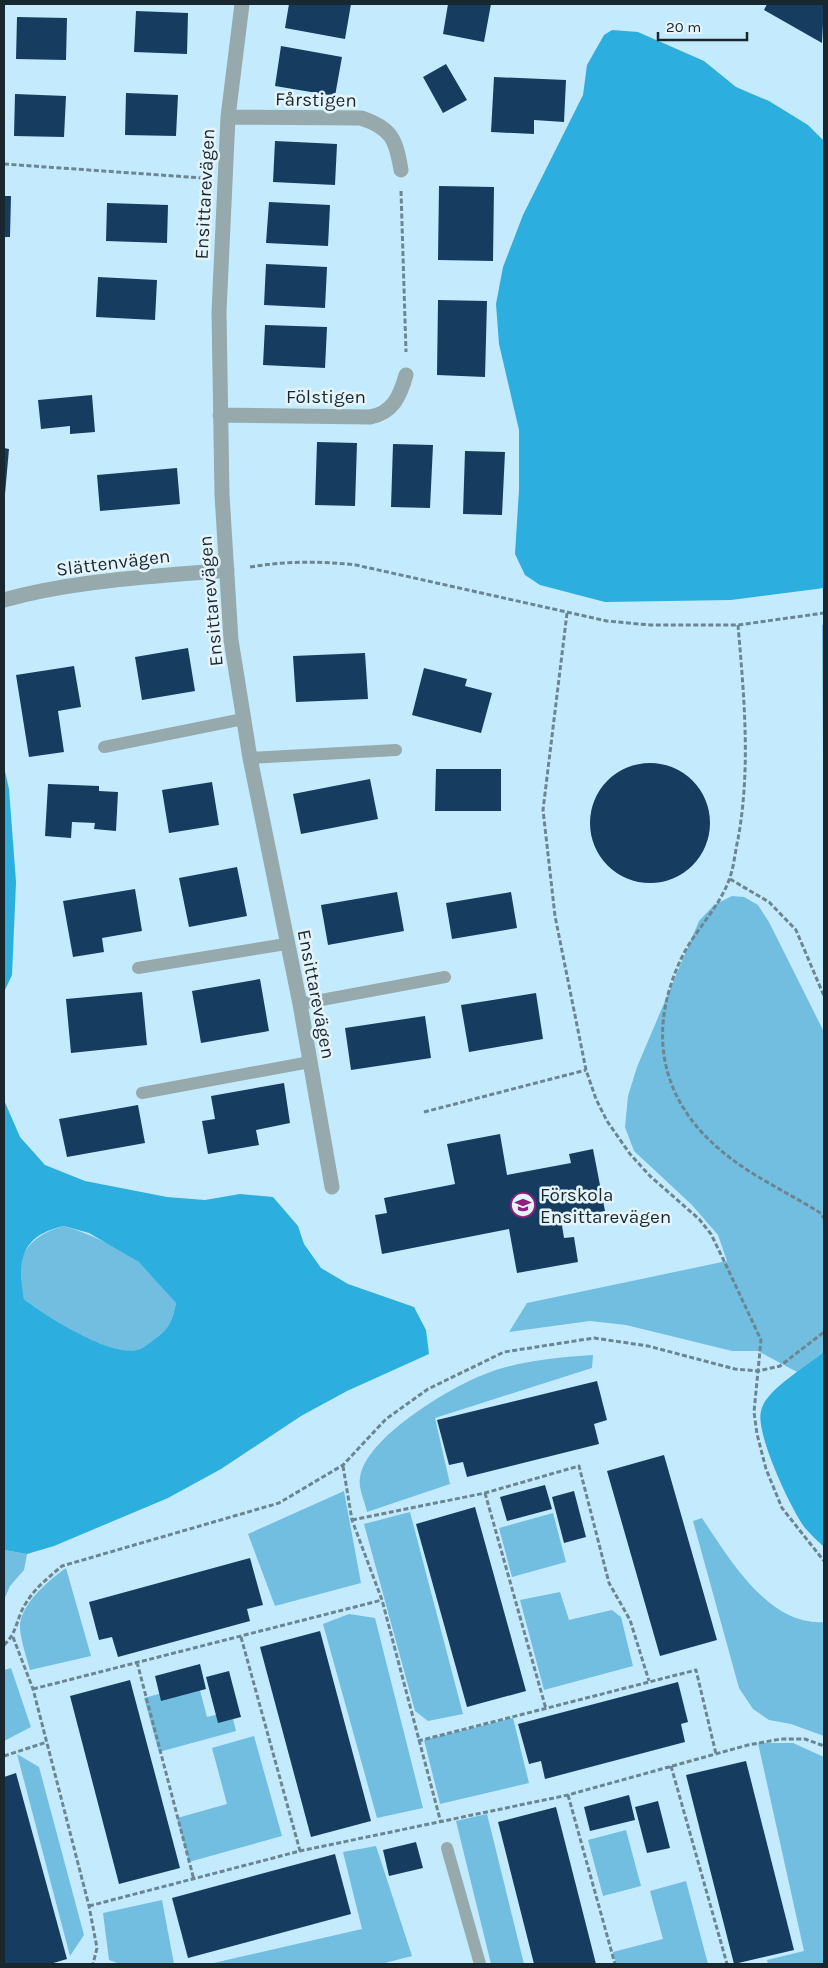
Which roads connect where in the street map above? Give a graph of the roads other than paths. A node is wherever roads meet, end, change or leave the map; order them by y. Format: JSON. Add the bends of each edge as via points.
{"nodes":[{"id":1,"x":242,"y":4,"type":"edge"},
{"id":2,"x":228,"y":117,"type":"junction"},
{"id":3,"x":401,"y":170,"type":"road end"},
{"id":4,"x":406,"y":375,"type":"road end"},
{"id":5,"x":220,"y":415,"type":"junction"},
{"id":6,"x":227,"y":570,"type":"junction"},
{"id":7,"x":4,"y":600,"type":"edge"},
{"id":8,"x":243,"y":719,"type":"junction"},
{"id":9,"x":104,"y":746,"type":"dead end"},
{"id":10,"x":396,"y":750,"type":"dead end"},
{"id":11,"x":250,"y":758,"type":"junction"},
{"id":12,"x":286,"y":944,"type":"junction"},
{"id":13,"x":138,"y":968,"type":"dead end"},
{"id":14,"x":445,"y":977,"type":"dead end"},
{"id":15,"x":300,"y":1004,"type":"junction"},
{"id":16,"x":310,"y":1062,"type":"junction"},
{"id":17,"x":142,"y":1093,"type":"dead end"},
{"id":18,"x":332,"y":1187,"type":"dead end"},
{"id":19,"x":447,"y":1848,"type":"road end"},
{"id":20,"x":480,"y":1964,"type":"edge"}],
"edges":[{"from":1,"to":2,"type":"street","name":"Ensittarevägen"},
{"from":2,"to":3,"type":"street","name":"Fårstigen","via":[[362,118],[389,132],[397,148]]},
{"from":2,"to":5,"type":"street","name":"Ensittarevägen","via":[[219,312]]},
{"from":4,"to":5,"type":"street","name":"Fölstigen","via":[[401,394],[384,415],[370,418]]},
{"from":5,"to":6,"type":"street","name":"Ensittarevägen"},
{"from":6,"to":7,"type":"street","name":"Slättenvägen","via":[[113,581],[27,593]]},
{"from":6,"to":8,"type":"street","name":"Ensittarevägen","via":[[231,640]]},
{"from":8,"to":9,"type":"lane"},
{"from":8,"to":11,"type":"street","name":"Ensittarevägen"},
{"from":10,"to":11,"type":"lane"},
{"from":11,"to":12,"type":"street","name":"Ensittarevägen"},
{"from":12,"to":13,"type":"lane"},
{"from":12,"to":15,"type":"street","name":"Ensittarevägen"},
{"from":14,"to":15,"type":"lane"},
{"from":15,"to":16,"type":"street","name":"Ensittarevägen"},
{"from":16,"to":17,"type":"lane"},
{"from":16,"to":18,"type":"street","name":"Ensittarevägen"},
{"from":19,"to":20,"type":"lane"}]}
